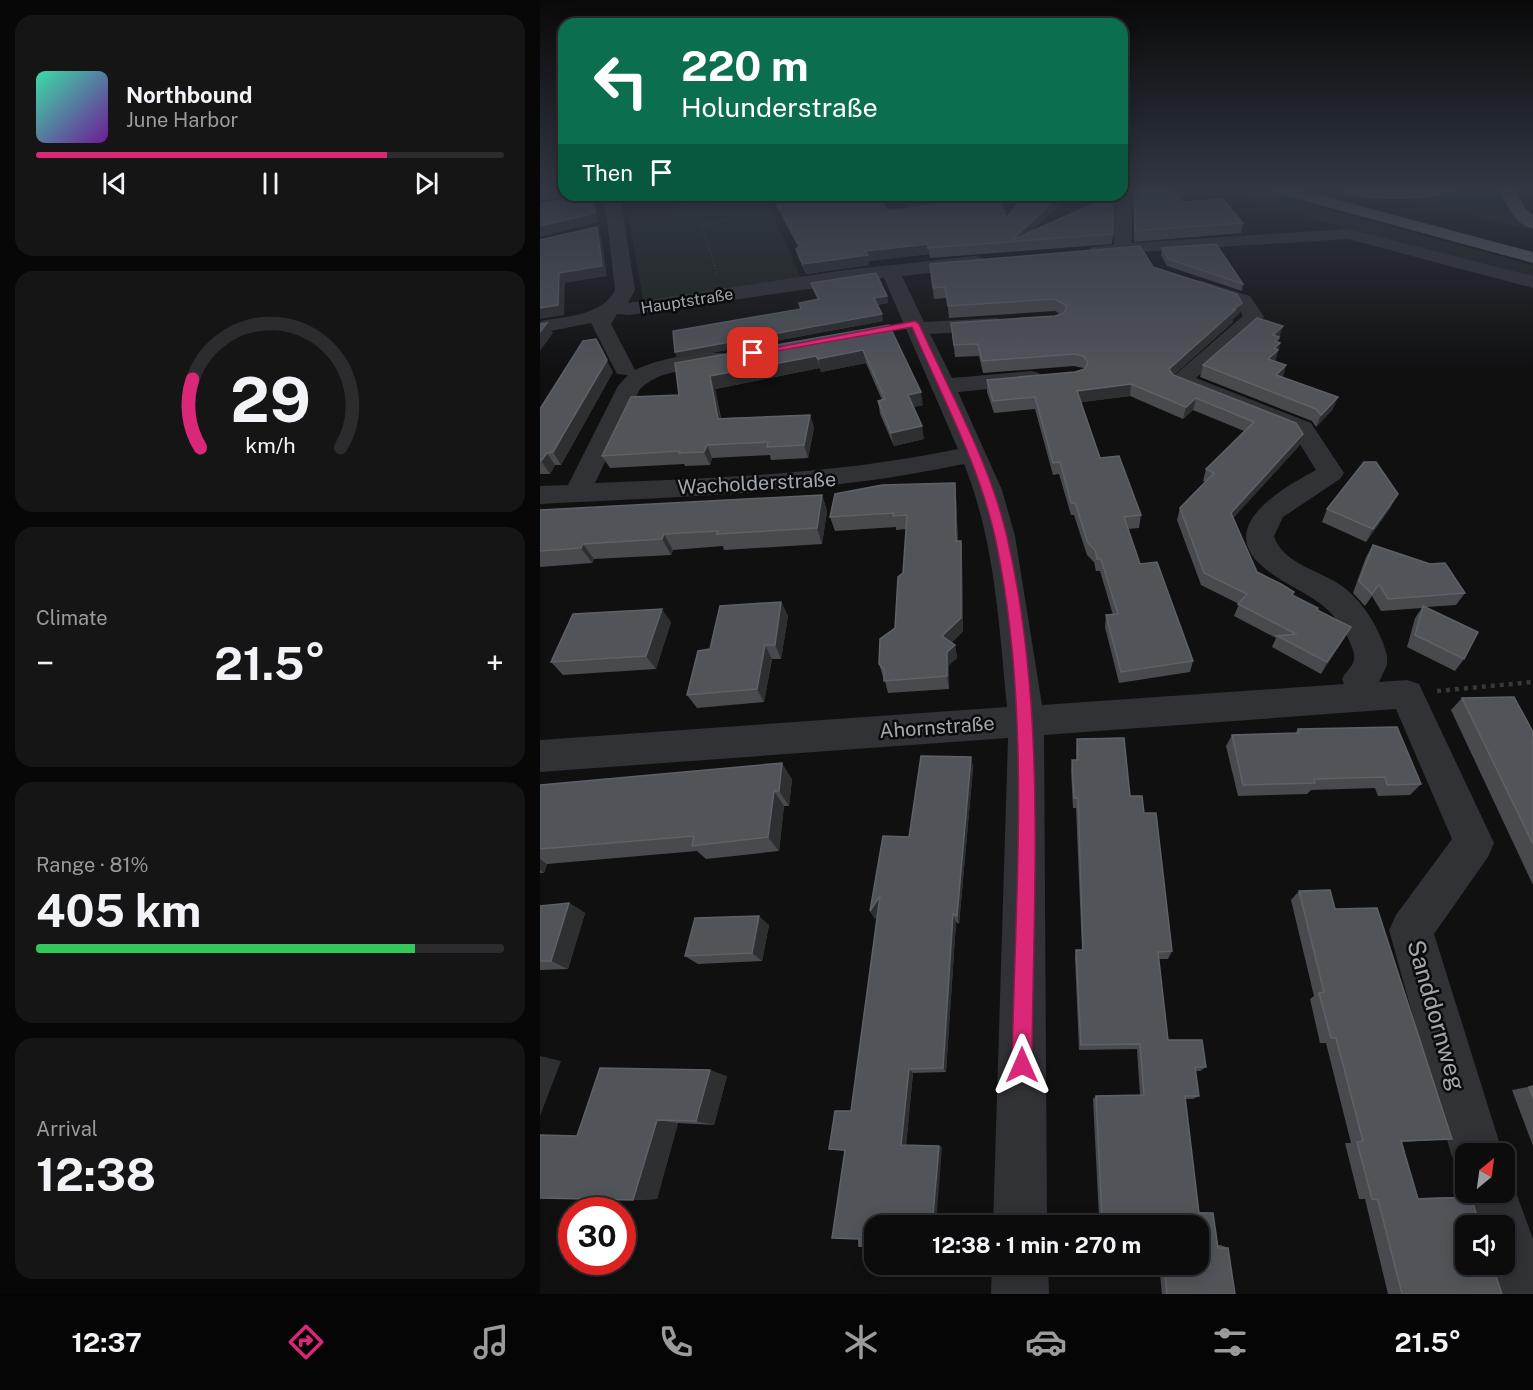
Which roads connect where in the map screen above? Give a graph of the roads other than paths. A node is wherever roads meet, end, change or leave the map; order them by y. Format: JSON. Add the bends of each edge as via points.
{"nodes":[{"id":1,"x":615,"y":250,"type":"edge"},
{"id":2,"x":1104,"y":250,"type":"edge"},
{"id":3,"x":1137,"y":250,"type":"edge"},
{"id":4,"x":1416,"y":250,"type":"edge"},
{"id":5,"x":1505,"y":250,"type":"edge"},
{"id":6,"x":1084,"y":252,"type":"edge"},
{"id":7,"x":1533,"y":258,"type":"edge"},
{"id":8,"x":996,"y":260,"type":"edge"},
{"id":9,"x":890,"y":271,"type":"junction"},
{"id":10,"x":1533,"y":282,"type":"edge"},
{"id":11,"x":611,"y":308,"type":"junction"},
{"id":12,"x":1020,"y":322,"type":"edge"},
{"id":13,"x":540,"y":327,"type":"edge"},
{"id":14,"x":908,"y":327,"type":"junction"},
{"id":15,"x":741,"y":355,"type":"edge"},
{"id":16,"x":625,"y":369,"type":"dead end"},
{"id":17,"x":1050,"y":377,"type":"edge"},
{"id":18,"x":944,"y":386,"type":"junction"},
{"id":19,"x":973,"y":454,"type":"junction"},
{"id":20,"x":577,"y":493,"type":"junction"},
{"id":21,"x":540,"y":495,"type":"edge"},
{"id":22,"x":1387,"y":695,"type":"junction"},
{"id":23,"x":1026,"y":720,"type":"junction"},
{"id":24,"x":540,"y":756,"type":"edge"},
{"id":25,"x":1474,"y":1143,"type":"edge"},
{"id":26,"x":1020,"y":1215,"type":"edge"},
{"id":27,"x":1515,"y":1266,"type":"edge"},
{"id":28,"x":1020,"y":1275,"type":"edge"},
{"id":29,"x":1020,"y":1294,"type":"edge"},
{"id":30,"x":1525,"y":1294,"type":"edge"}],
"edges":[{"from":1,"to":11,"type":"street","via":[[624,290],[621,300]]},
{"from":2,"to":6,"type":"street"},
{"from":3,"to":22,"type":"street","name":"Sanddornweg","via":[[1169,276],[1243,300],[1254,317],[1180,380],[1302,428],[1331,473],[1282,501],[1261,525],[1259,541],[1269,558],[1326,591],[1349,612],[1371,655],[1368,672],[1359,679]]},
{"from":4,"to":10,"type":"street"},
{"from":5,"to":7,"type":"highway"},
{"from":8,"to":9,"type":"street","name":"Hauptstraße"},
{"from":9,"to":11,"type":"street","name":"Hauptstraße","via":[[641,308]]},
{"from":9,"to":14,"type":"street"},
{"from":11,"to":13,"type":"street","name":"Hauptstraße","via":[[579,320]]},
{"from":11,"to":16,"type":"street","via":[[601,324]]},
{"from":12,"to":14,"type":"street"},
{"from":14,"to":18,"type":"street"},
{"from":15,"to":20,"type":"street","via":[[653,371],[635,380]]},
{"from":17,"to":18,"type":"street"},
{"from":18,"to":19,"type":"street"},
{"from":19,"to":20,"type":"street","name":"Wacholderstraße","via":[[847,477]]},
{"from":19,"to":23,"type":"street","via":[[1001,536]]},
{"from":20,"to":21,"type":"street","name":"Wacholderstraße"},
{"from":22,"to":23,"type":"street","name":"Ahornstraße"},
{"from":22,"to":25,"type":"street","name":"Sanddornweg","via":[[1474,843],[1411,930]]},
{"from":23,"to":24,"type":"street","name":"Ahornstraße"},
{"from":23,"to":26,"type":"street"},
{"from":27,"to":30,"type":"street"},
{"from":28,"to":29,"type":"street"}]}
